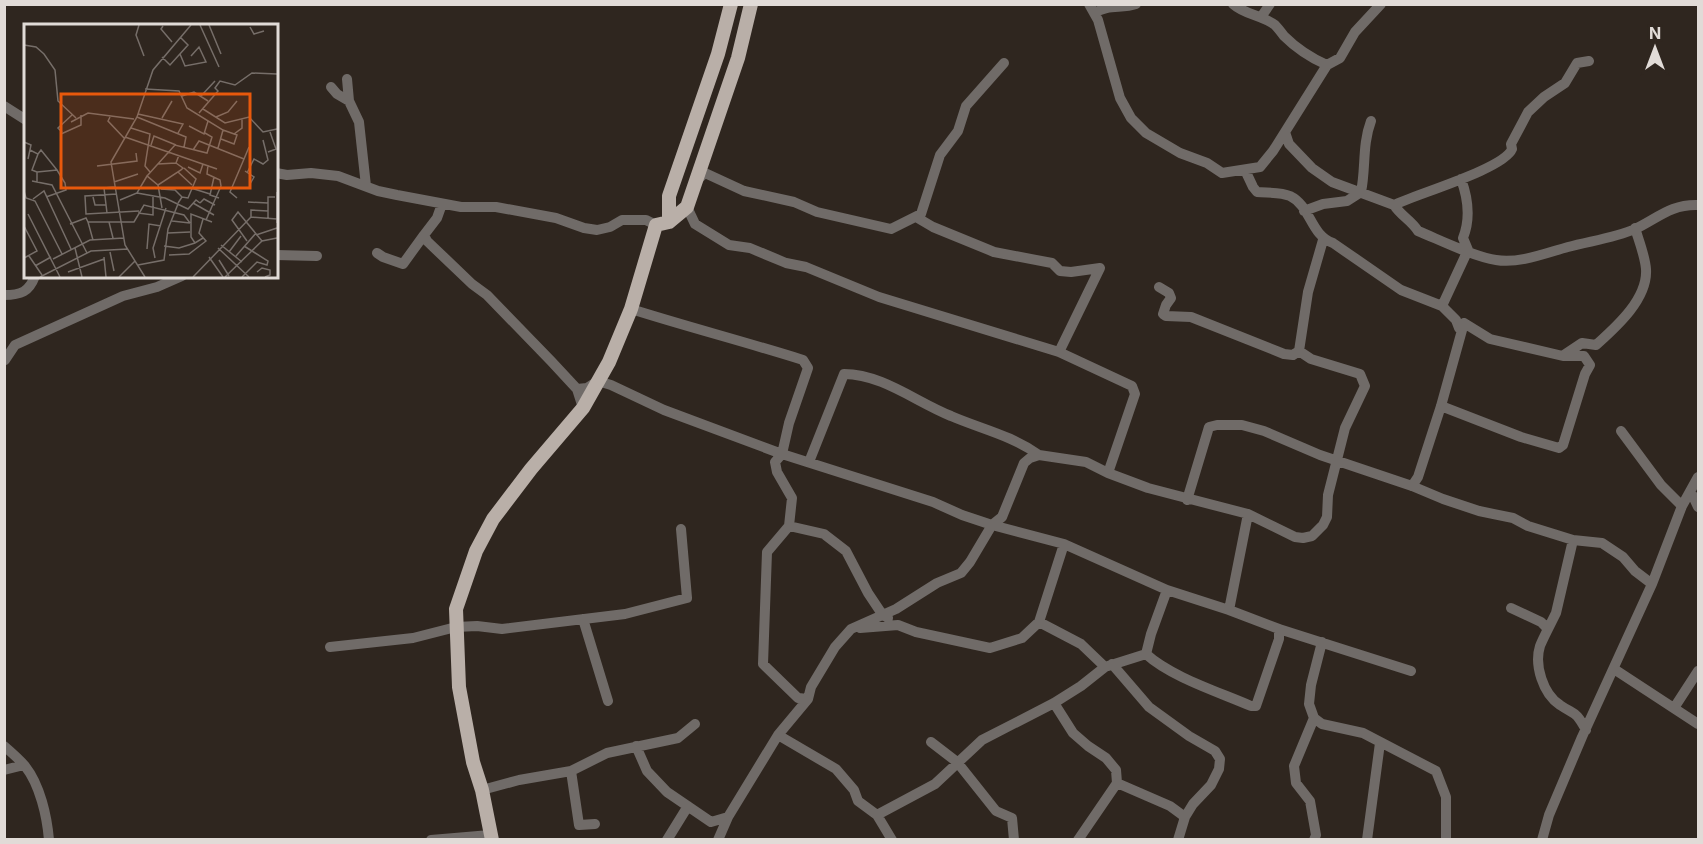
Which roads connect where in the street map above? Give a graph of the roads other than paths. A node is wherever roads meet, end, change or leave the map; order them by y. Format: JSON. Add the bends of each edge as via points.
{"nodes":[{"id":1,"x":731,"y":4,"type":"edge"},
{"id":2,"x":751,"y":4,"type":"edge"},
{"id":3,"x":1136,"y":4,"type":"edge"},
{"id":4,"x":1233,"y":4,"type":"edge"},
{"id":5,"x":1270,"y":4,"type":"edge"},
{"id":6,"x":1381,"y":4,"type":"edge"},
{"id":7,"x":1092,"y":9,"type":"edge"},
{"id":8,"x":1261,"y":16,"type":"junction"},
{"id":9,"x":1589,"y":61,"type":"dead end"},
{"id":10,"x":1004,"y":63,"type":"dead end"},
{"id":11,"x":1327,"y":65,"type":"junction"},
{"id":12,"x":347,"y":79,"type":"dead end"},
{"id":13,"x":331,"y":87,"type":"dead end"},
{"id":14,"x":349,"y":101,"type":"junction"},
{"id":15,"x":4,"y":106,"type":"edge"},
{"id":16,"x":24,"y":119,"type":"edge"},
{"id":17,"x":1371,"y":122,"type":"dead end"},
{"id":18,"x":1285,"y":132,"type":"junction"},
{"id":19,"x":1245,"y":170,"type":"junction"},
{"id":20,"x":278,"y":173,"type":"edge"},
{"id":21,"x":1461,"y":179,"type":"junction"},
{"id":22,"x":697,"y":180,"type":"junction"},
{"id":23,"x":366,"y":186,"type":"junction"},
{"id":24,"x":1361,"y":192,"type":"junction"},
{"id":25,"x":442,"y":204,"type":"junction"},
{"id":26,"x":1394,"y":205,"type":"junction"},
{"id":27,"x":1698,"y":205,"type":"edge"},
{"id":28,"x":687,"y":207,"type":"junction"},
{"id":29,"x":1304,"y":211,"type":"junction"},
{"id":30,"x":916,"y":218,"type":"junction"},
{"id":31,"x":663,"y":224,"type":"junction"},
{"id":32,"x":1635,"y":228,"type":"junction"},
{"id":33,"x":424,"y":235,"type":"junction"},
{"id":34,"x":1323,"y":240,"type":"junction"},
{"id":35,"x":1468,"y":250,"type":"junction"},
{"id":36,"x":377,"y":253,"type":"dead end"},
{"id":37,"x":278,"y":255,"type":"edge"},
{"id":38,"x":317,"y":256,"type":"dead end"},
{"id":39,"x":34,"y":278,"type":"edge"},
{"id":40,"x":177,"y":278,"type":"edge"},
{"id":41,"x":1159,"y":287,"type":"dead end"},
{"id":42,"x":4,"y":295,"type":"edge"},
{"id":43,"x":1442,"y":306,"type":"junction"},
{"id":44,"x":631,"y":309,"type":"junction"},
{"id":45,"x":1464,"y":323,"type":"junction"},
{"id":46,"x":8,"y":351,"type":"edge"},
{"id":47,"x":1299,"y":351,"type":"junction"},
{"id":48,"x":1059,"y":352,"type":"junction"},
{"id":49,"x":1563,"y":356,"type":"junction"},
{"id":50,"x":597,"y":381,"type":"junction"},
{"id":51,"x":577,"y":389,"type":"junction"},
{"id":52,"x":1441,"y":406,"type":"junction"},
{"id":53,"x":583,"y":408,"type":"junction"},
{"id":54,"x":1622,"y":431,"type":"dead end"},
{"id":55,"x":782,"y":454,"type":"junction"},
{"id":56,"x":1039,"y":455,"type":"junction"},
{"id":57,"x":1338,"y":459,"type":"junction"},
{"id":58,"x":809,"y":462,"type":"junction"},
{"id":59,"x":1108,"y":473,"type":"junction"},
{"id":60,"x":1698,"y":477,"type":"edge"},
{"id":61,"x":1412,"y":486,"type":"junction"},
{"id":62,"x":1691,"y":492,"type":"junction"},
{"id":63,"x":1187,"y":500,"type":"junction"},
{"id":64,"x":1682,"y":506,"type":"junction"},
{"id":65,"x":1698,"y":507,"type":"edge"},
{"id":66,"x":1248,"y":514,"type":"junction"},
{"id":67,"x":992,"y":525,"type":"junction"},
{"id":68,"x":789,"y":526,"type":"junction"},
{"id":69,"x":681,"y":529,"type":"dead end"},
{"id":70,"x":1574,"y":540,"type":"junction"},
{"id":71,"x":1064,"y":544,"type":"junction"},
{"id":72,"x":1652,"y":584,"type":"junction"},
{"id":73,"x":1167,"y":590,"type":"junction"},
{"id":74,"x":1511,"y":609,"type":"dead end"},
{"id":75,"x":1229,"y":610,"type":"junction"},
{"id":76,"x":882,"y":614,"type":"junction"},
{"id":77,"x":583,"y":619,"type":"junction"},
{"id":78,"x":1039,"y":622,"type":"junction"},
{"id":79,"x":898,"y":625,"type":"junction"},
{"id":80,"x":456,"y":627,"type":"junction"},
{"id":81,"x":851,"y":629,"type":"junction"},
{"id":82,"x":1279,"y":629,"type":"junction"},
{"id":83,"x":1548,"y":629,"type":"junction"},
{"id":84,"x":1322,"y":642,"type":"junction"},
{"id":85,"x":330,"y":647,"type":"dead end"},
{"id":86,"x":1146,"y":654,"type":"junction"},
{"id":87,"x":1108,"y":666,"type":"junction"},
{"id":88,"x":1614,"y":669,"type":"junction"},
{"id":89,"x":1411,"y":671,"type":"dead end"},
{"id":90,"x":1698,"y":671,"type":"edge"},
{"id":91,"x":808,"y":699,"type":"junction"},
{"id":92,"x":608,"y":701,"type":"dead end"},
{"id":93,"x":1054,"y":703,"type":"junction"},
{"id":94,"x":1674,"y":708,"type":"junction"},
{"id":95,"x":1314,"y":718,"type":"junction"},
{"id":96,"x":695,"y":724,"type":"dead end"},
{"id":97,"x":1698,"y":724,"type":"edge"},
{"id":98,"x":1586,"y":730,"type":"junction"},
{"id":99,"x":778,"y":735,"type":"junction"},
{"id":100,"x":931,"y":742,"type":"dead end"},
{"id":101,"x":1380,"y":743,"type":"junction"},
{"id":102,"x":4,"y":746,"type":"edge"},
{"id":103,"x":636,"y":746,"type":"junction"},
{"id":104,"x":957,"y":762,"type":"junction"},
{"id":105,"x":24,"y":765,"type":"junction"},
{"id":106,"x":4,"y":770,"type":"edge"},
{"id":107,"x":572,"y":771,"type":"junction"},
{"id":108,"x":1117,"y":783,"type":"junction"},
{"id":109,"x":482,"y":790,"type":"junction"},
{"id":110,"x":688,"y":806,"type":"junction"},
{"id":111,"x":877,"y":815,"type":"junction"},
{"id":112,"x":728,"y":817,"type":"junction"},
{"id":113,"x":1185,"y":817,"type":"junction"},
{"id":114,"x":595,"y":824,"type":"dead end"},
{"id":115,"x":491,"y":838,"type":"edge"},
{"id":116,"x":49,"y":840,"type":"edge"},
{"id":117,"x":431,"y":840,"type":"edge"},
{"id":118,"x":667,"y":840,"type":"edge"},
{"id":119,"x":718,"y":840,"type":"edge"},
{"id":120,"x":892,"y":840,"type":"edge"},
{"id":121,"x":1014,"y":840,"type":"edge"},
{"id":122,"x":1078,"y":840,"type":"edge"},
{"id":123,"x":1178,"y":840,"type":"edge"},
{"id":124,"x":1314,"y":840,"type":"edge"},
{"id":125,"x":1367,"y":840,"type":"edge"},
{"id":126,"x":1446,"y":840,"type":"edge"},
{"id":127,"x":1542,"y":840,"type":"edge"}],
"edges":[{"from":1,"to":31,"type":"main road"},
{"from":2,"to":22,"type":"main road","via":[[738,58]]},
{"from":3,"to":7,"type":"street"},
{"from":4,"to":8,"type":"street"},
{"from":5,"to":8,"type":"street"},
{"from":6,"to":11,"type":"street","via":[[1355,32],[1340,58]]},
{"from":7,"to":19,"type":"street","via":[[1120,98],[1137,126],[1221,173]]},
{"from":8,"to":11,"type":"street","via":[[1309,57]]},
{"from":9,"to":21,"type":"street","via":[[1576,63],[1565,83],[1528,112],[1507,157]]},
{"from":10,"to":30,"type":"street","via":[[966,106],[958,131],[940,155],[921,214]]},
{"from":11,"to":18,"type":"street"},
{"from":12,"to":14,"type":"street"},
{"from":13,"to":14,"type":"street"},
{"from":14,"to":23,"type":"street","via":[[360,122]]},
{"from":15,"to":16,"type":"street"},
{"from":17,"to":24,"type":"street","via":[[1364,148]]},
{"from":18,"to":19,"type":"street","via":[[1260,167]]},
{"from":18,"to":24,"type":"street","via":[[1290,144],[1312,168],[1332,182]]},
{"from":19,"to":29,"type":"street","via":[[1257,192],[1287,195],[1299,202]]},
{"from":20,"to":23,"type":"street","via":[[322,173]]},
{"from":21,"to":26,"type":"street"},
{"from":21,"to":35,"type":"street","via":[[1468,212],[1463,238]]},
{"from":22,"to":28,"type":"main road"},
{"from":22,"to":30,"type":"street","via":[[705,173],[744,191],[872,226],[891,229]]},
{"from":23,"to":25,"type":"street"},
{"from":24,"to":26,"type":"street"},
{"from":24,"to":29,"type":"street","via":[[1347,201]]},
{"from":25,"to":31,"type":"street","via":[[496,207],[597,230],[622,220]]},
{"from":25,"to":33,"type":"street"},
{"from":26,"to":35,"type":"street","via":[[1418,231]]},
{"from":27,"to":32,"type":"street","via":[[1664,211]]},
{"from":28,"to":31,"type":"main road"},
{"from":28,"to":48,"type":"street","via":[[695,224],[729,244],[806,267],[879,297]]},
{"from":29,"to":34,"type":"street"},
{"from":30,"to":48,"type":"street","via":[[994,252],[1052,263],[1060,271],[1100,268]]},
{"from":31,"to":44,"type":"main road"},
{"from":32,"to":35,"type":"street","via":[[1514,260],[1498,261]]},
{"from":32,"to":49,"type":"street","via":[[1646,269],[1636,302],[1596,345],[1582,344]]},
{"from":33,"to":36,"type":"street","via":[[403,264]]},
{"from":33,"to":51,"type":"street"},
{"from":34,"to":43,"type":"street","via":[[1401,290]]},
{"from":34,"to":47,"type":"street","via":[[1308,292]]},
{"from":35,"to":43,"type":"street"},
{"from":37,"to":38,"type":"street"},
{"from":39,"to":42,"type":"street","via":[[20,295]]},
{"from":40,"to":46,"type":"street","via":[[123,296]]},
{"from":41,"to":47,"type":"street","via":[[1171,298],[1164,309],[1166,316],[1191,318],[1284,354]]},
{"from":43,"to":45,"type":"street","via":[[1459,328]]},
{"from":44,"to":50,"type":"main road"},
{"from":44,"to":55,"type":"street","via":[[807,363]]},
{"from":45,"to":49,"type":"street","via":[[1490,339]]},
{"from":45,"to":52,"type":"street"},
{"from":47,"to":57,"type":"street","via":[[1311,359],[1360,374],[1365,386],[1345,428]]},
{"from":48,"to":59,"type":"street","via":[[1134,390]]},
{"from":49,"to":52,"type":"street","via":[[1584,356],[1590,365],[1559,448]]},
{"from":50,"to":51,"type":"street"},
{"from":50,"to":53,"type":"main road"},
{"from":50,"to":55,"type":"street"},
{"from":51,"to":53,"type":"street"},
{"from":52,"to":61,"type":"street"},
{"from":53,"to":80,"type":"main road","via":[[493,519],[476,551],[456,609]]},
{"from":54,"to":64,"type":"street","via":[[1661,485]]},
{"from":55,"to":58,"type":"street"},
{"from":55,"to":68,"type":"street","via":[[775,462],[792,498]]},
{"from":56,"to":58,"type":"street","via":[[1001,433],[950,416],[876,381],[844,374]]},
{"from":56,"to":59,"type":"street","via":[[1086,462]]},
{"from":56,"to":67,"type":"street","via":[[1024,463],[1002,517]]},
{"from":57,"to":61,"type":"street"},
{"from":57,"to":63,"type":"street","via":[[1242,425],[1212,425]]},
{"from":57,"to":66,"type":"street","via":[[1328,495],[1327,517],[1312,536],[1295,537]]},
{"from":58,"to":67,"type":"street"},
{"from":59,"to":63,"type":"street"},
{"from":60,"to":62,"type":"street"},
{"from":61,"to":70,"type":"street"},
{"from":62,"to":64,"type":"street"},
{"from":62,"to":65,"type":"street"},
{"from":63,"to":66,"type":"street"},
{"from":64,"to":72,"type":"street"},
{"from":66,"to":75,"type":"street"},
{"from":67,"to":71,"type":"street"},
{"from":67,"to":76,"type":"street","via":[[961,573]]},
{"from":68,"to":76,"type":"street","via":[[824,534],[846,551]]},
{"from":68,"to":91,"type":"street","via":[[767,552],[763,664],[798,698]]},
{"from":69,"to":77,"type":"street","via":[[687,598],[625,614]]},
{"from":70,"to":72,"type":"street","via":[[1602,543]]},
{"from":70,"to":83,"type":"street","via":[[1556,613]]},
{"from":71,"to":73,"type":"street"},
{"from":71,"to":78,"type":"street"},
{"from":72,"to":88,"type":"street"},
{"from":73,"to":75,"type":"street"},
{"from":73,"to":86,"type":"street"},
{"from":74,"to":83,"type":"street"},
{"from":75,"to":82,"type":"street"},
{"from":76,"to":79,"type":"street"},
{"from":76,"to":81,"type":"street"},
{"from":77,"to":80,"type":"street","via":[[502,628]]},
{"from":77,"to":92,"type":"street"},
{"from":78,"to":79,"type":"street","via":[[1022,638],[990,648]]},
{"from":78,"to":87,"type":"street","via":[[1081,644]]},
{"from":79,"to":81,"type":"street"},
{"from":80,"to":85,"type":"street","via":[[413,638]]},
{"from":80,"to":109,"type":"main road","via":[[459,687]]},
{"from":81,"to":91,"type":"street","via":[[835,647]]},
{"from":82,"to":84,"type":"street"},
{"from":82,"to":86,"type":"street","via":[[1256,706],[1174,673]]},
{"from":83,"to":98,"type":"street","via":[[1538,657],[1547,694],[1577,714]]},
{"from":84,"to":89,"type":"street"},
{"from":84,"to":95,"type":"street","via":[[1311,685],[1309,704]]},
{"from":86,"to":87,"type":"street"},
{"from":87,"to":93,"type":"street"},
{"from":87,"to":113,"type":"street","via":[[1149,707],[1215,751],[1220,759],[1211,785]]},
{"from":88,"to":94,"type":"street"},
{"from":88,"to":98,"type":"street"},
{"from":90,"to":94,"type":"street"},
{"from":91,"to":99,"type":"street"},
{"from":93,"to":104,"type":"street","via":[[982,740]]},
{"from":93,"to":108,"type":"street","via":[[1074,733],[1116,770]]},
{"from":94,"to":97,"type":"street"},
{"from":95,"to":101,"type":"street","via":[[1322,724],[1363,733]]},
{"from":95,"to":124,"type":"street","via":[[1294,766],[1296,783],[1310,801]]},
{"from":96,"to":103,"type":"street","via":[[678,738]]},
{"from":98,"to":127,"type":"street"},
{"from":99,"to":111,"type":"street","via":[[836,769],[858,801]]},
{"from":99,"to":112,"type":"street"},
{"from":100,"to":104,"type":"street"},
{"from":101,"to":125,"type":"street"},
{"from":101,"to":126,"type":"street","via":[[1436,771],[1446,797]]},
{"from":102,"to":105,"type":"street"},
{"from":103,"to":107,"type":"street","via":[[607,753]]},
{"from":103,"to":110,"type":"street","via":[[648,771],[667,792]]},
{"from":104,"to":111,"type":"street","via":[[935,784]]},
{"from":104,"to":121,"type":"street","via":[[996,811],[1012,818]]},
{"from":105,"to":106,"type":"street"},
{"from":105,"to":116,"type":"street","via":[[48,824]]},
{"from":107,"to":109,"type":"street"},
{"from":107,"to":114,"type":"street","via":[[579,825]]},
{"from":108,"to":113,"type":"street","via":[[1170,806]]},
{"from":108,"to":122,"type":"street"},
{"from":109,"to":115,"type":"main road"},
{"from":110,"to":112,"type":"street","via":[[711,822]]},
{"from":110,"to":118,"type":"street"},
{"from":111,"to":120,"type":"street"},
{"from":112,"to":119,"type":"street"},
{"from":113,"to":123,"type":"street"},
{"from":115,"to":117,"type":"street"}]}
